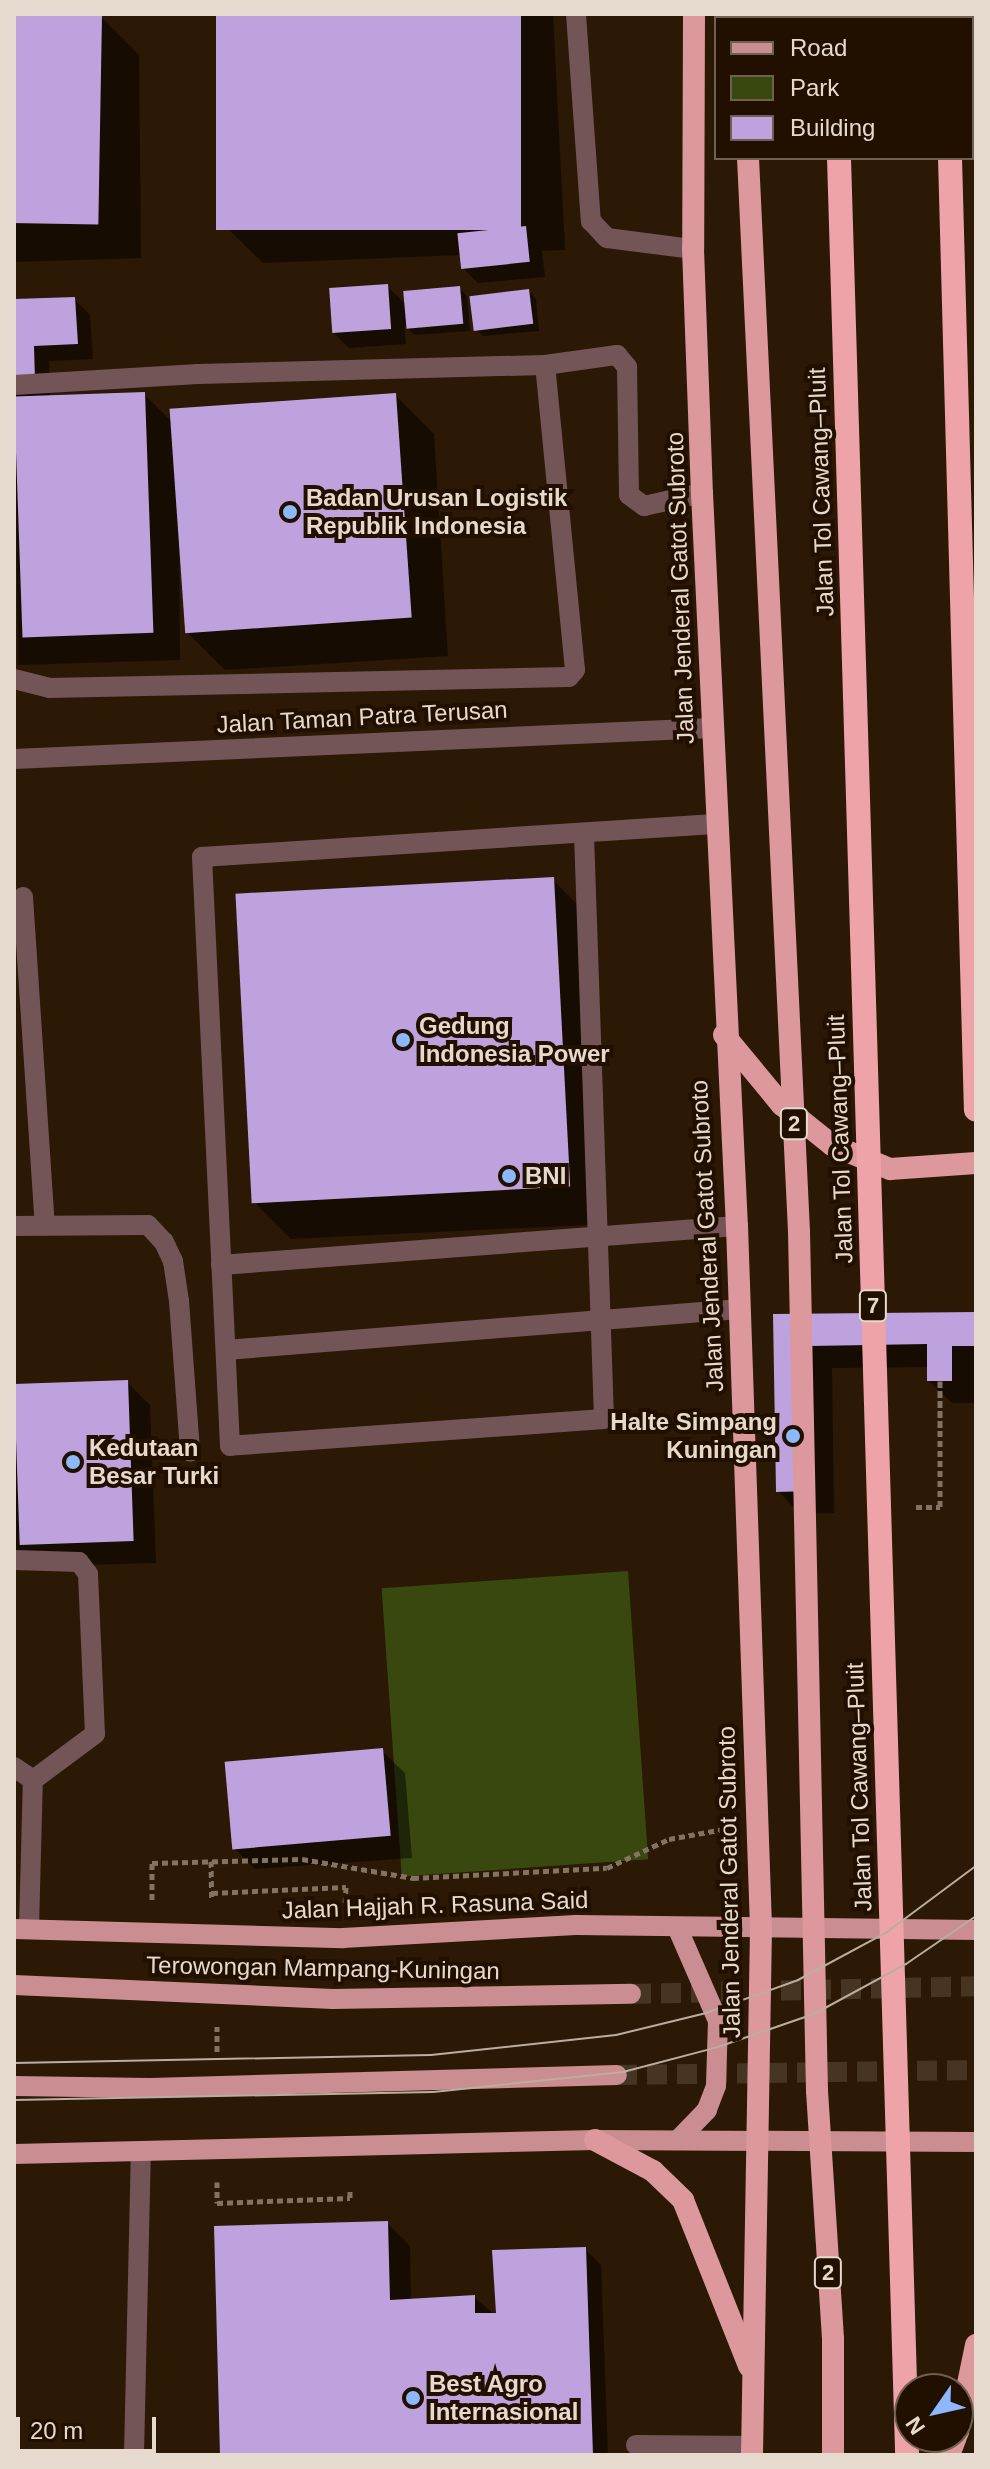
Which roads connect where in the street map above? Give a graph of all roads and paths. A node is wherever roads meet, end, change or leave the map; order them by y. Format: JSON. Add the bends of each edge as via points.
{"nodes":[{"id":1,"x":576,"y":14,"type":"edge"},
{"id":2,"x":694,"y":14,"type":"edge"},
{"id":3,"x":748,"y":160,"type":"edge"},
{"id":4,"x":839,"y":160,"type":"edge"},
{"id":5,"x":950,"y":160,"type":"edge"},
{"id":6,"x":693,"y":249,"type":"junction"},
{"id":7,"x":545,"y":365,"type":"junction"},
{"id":8,"x":14,"y":385,"type":"edge"},
{"id":9,"x":702,"y":493,"type":"junction"},
{"id":10,"x":14,"y":679,"type":"edge"},
{"id":11,"x":711,"y":728,"type":"junction"},
{"id":12,"x":14,"y":759,"type":"edge"},
{"id":13,"x":715,"y":824,"type":"junction"},
{"id":14,"x":584,"y":834,"type":"junction"},
{"id":15,"x":23,"y":897,"type":"dead end"},
{"id":16,"x":724,"y":1035,"type":"junction"},
{"id":17,"x":976,"y":1110,"type":"edge"},
{"id":18,"x":976,"y":1163,"type":"edge"},
{"id":19,"x":45,"y":1224,"type":"junction"},
{"id":20,"x":14,"y":1226,"type":"edge"},
{"id":21,"x":737,"y":1226,"type":"junction"},
{"id":22,"x":595,"y":1237,"type":"junction"},
{"id":23,"x":221,"y":1265,"type":"junction"},
{"id":24,"x":739,"y":1309,"type":"junction"},
{"id":25,"x":599,"y":1321,"type":"junction"},
{"id":26,"x":226,"y":1350,"type":"junction"},
{"id":27,"x":190,"y":1452,"type":"dead end"},
{"id":28,"x":14,"y":1560,"type":"edge"},
{"id":29,"x":14,"y":1767,"type":"edge"},
{"id":30,"x":33,"y":1780,"type":"junction"},
{"id":31,"x":728,"y":1828,"type":"dead end"},
{"id":32,"x":211,"y":1861,"type":"dead end"},
{"id":33,"x":346,"y":1887,"type":"dead end"},
{"id":34,"x":212,"y":1893,"type":"dead end"},
{"id":35,"x":677,"y":1927,"type":"junction"},
{"id":36,"x":20,"y":1929,"type":"edge"},
{"id":37,"x":761,"y":1929,"type":"junction"},
{"id":38,"x":976,"y":1930,"type":"edge"},
{"id":39,"x":14,"y":1985,"type":"edge"},
{"id":40,"x":631,"y":1994,"type":"tunnel mouth"},
{"id":41,"x":617,"y":2075,"type":"tunnel mouth"},
{"id":42,"x":14,"y":2086,"type":"edge"},
{"id":43,"x":679,"y":2139,"type":"junction"},
{"id":44,"x":595,"y":2140,"type":"junction"},
{"id":45,"x":757,"y":2140,"type":"junction"},
{"id":46,"x":976,"y":2142,"type":"edge"},
{"id":47,"x":141,"y":2153,"type":"junction"},
{"id":48,"x":14,"y":2154,"type":"edge"},
{"id":49,"x":350,"y":2189,"type":"dead end"},
{"id":50,"x":217,"y":2203,"type":"dead end"},
{"id":51,"x":976,"y":2345,"type":"edge"},
{"id":52,"x":970,"y":2373,"type":"edge"},
{"id":53,"x":754,"y":2378,"type":"junction"},
{"id":54,"x":636,"y":2445,"type":"dead end"},
{"id":55,"x":752,"y":2450,"type":"edge"},
{"id":56,"x":134,"y":2455,"type":"edge"},
{"id":57,"x":833,"y":2455,"type":"edge"},
{"id":58,"x":907,"y":2455,"type":"edge"}],
"edges":[{"from":1,"to":6,"type":"street","via":[[591,221],[607,238]]},
{"from":2,"to":6,"type":"highway","name":"Jalan Jenderal Gatot Subroto"},
{"from":3,"to":57,"type":"highway","number":"2","via":[[799,1232],[817,2091],[833,2339]]},
{"from":4,"to":58,"type":"highway","name":"Jalan Tol Cawang–Pluit","number":"7"},
{"from":5,"to":17,"type":"highway"},
{"from":6,"to":9,"type":"highway","name":"Jalan Jenderal Gatot Subroto"},
{"from":7,"to":8,"type":"street","via":[[198,374]]},
{"from":7,"to":9,"type":"street","via":[[617,355],[623,360],[629,495],[644,506]]},
{"from":7,"to":10,"type":"street","via":[[575,670],[569,677],[49,688]]},
{"from":9,"to":11,"type":"highway","name":"Jalan Jenderal Gatot Subroto"},
{"from":11,"to":12,"type":"street","name":"Jalan Taman Patra Terusan"},
{"from":11,"to":13,"type":"highway","name":"Jalan Jenderal Gatot Subroto"},
{"from":13,"to":14,"type":"street"},
{"from":13,"to":16,"type":"highway","name":"Jalan Jenderal Gatot Subroto"},
{"from":14,"to":22,"type":"street"},
{"from":14,"to":23,"type":"street","via":[[202,857]]},
{"from":15,"to":19,"type":"street"},
{"from":16,"to":18,"type":"highway","via":[[782,1105],[832,1145],[890,1169]]},
{"from":16,"to":21,"type":"highway","name":"Jalan Jenderal Gatot Subroto"},
{"from":19,"to":20,"type":"street"},
{"from":19,"to":27,"type":"street","via":[[148,1225],[164,1242],[179,1301]]},
{"from":21,"to":22,"type":"street"},
{"from":21,"to":24,"type":"highway","name":"Jalan Jenderal Gatot Subroto"},
{"from":22,"to":23,"type":"street"},
{"from":22,"to":25,"type":"street"},
{"from":23,"to":26,"type":"street"},
{"from":24,"to":25,"type":"street"},
{"from":24,"to":37,"type":"highway","name":"Jalan Jenderal Gatot Subroto"},
{"from":25,"to":26,"type":"street"},
{"from":25,"to":26,"type":"street","via":[[604,1419],[230,1446]]},
{"from":28,"to":30,"type":"street","via":[[79,1562],[88,1574],[95,1734]]},
{"from":29,"to":30,"type":"street"},
{"from":30,"to":36,"type":"street","via":[[30,1853],[20,1877]]},
{"from":31,"to":32,"type":"path","via":[[669,1839],[607,1868],[413,1878],[302,1859]]},
{"from":33,"to":34,"type":"path"},
{"from":35,"to":36,"type":"main road","name":"Jalan Hajjah R. Rasuna Said","via":[[464,1928],[343,1938]]},
{"from":35,"to":37,"type":"main road","name":"Jalan Hajjah R. Rasuna Said"},
{"from":35,"to":43,"type":"main road","via":[[718,2021],[716,2086],[707,2110]]},
{"from":37,"to":38,"type":"main road","name":"Jalan Hajjah R. Rasuna Said"},
{"from":37,"to":45,"type":"highway","name":"Jalan Jenderal Gatot Subroto"},
{"from":39,"to":40,"type":"main road","name":"Terowongan Mampang-Kuningan","via":[[333,1999]]},
{"from":41,"to":42,"type":"main road","via":[[150,2088]]},
{"from":43,"to":44,"type":"main road"},
{"from":43,"to":45,"type":"main road"},
{"from":44,"to":47,"type":"main road"},
{"from":44,"to":53,"type":"highway","via":[[653,2171],[683,2200]]},
{"from":45,"to":46,"type":"main road"},
{"from":45,"to":53,"type":"highway","name":"Jalan Jenderal Gatot Subroto"},
{"from":47,"to":48,"type":"main road"},
{"from":47,"to":56,"type":"street"},
{"from":49,"to":50,"type":"path","via":[[350,2198]]},
{"from":51,"to":52,"type":"highway"},
{"from":53,"to":55,"type":"highway","name":"Jalan Jenderal Gatot Subroto"},
{"from":54,"to":55,"type":"street"}]}
